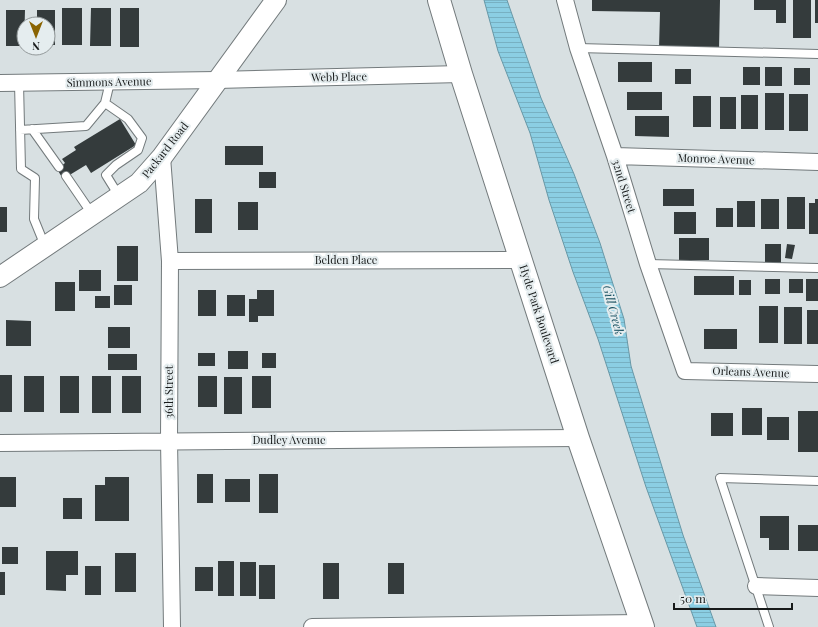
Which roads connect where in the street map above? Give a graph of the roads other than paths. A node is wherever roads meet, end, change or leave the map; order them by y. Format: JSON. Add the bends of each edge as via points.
{"nodes":[{"id":1,"x":276,"y":0,"type":"edge"},
{"id":2,"x":439,"y":0,"type":"edge"},
{"id":3,"x":565,"y":0,"type":"edge"},
{"id":4,"x":578,"y":48,"type":"junction"},
{"id":5,"x":818,"y":54,"type":"edge"},
{"id":6,"x":461,"y":74,"type":"junction"},
{"id":7,"x":217,"y":80,"type":"junction"},
{"id":8,"x":110,"y":82,"type":"junction"},
{"id":9,"x":0,"y":83,"type":"edge"},
{"id":10,"x":19,"y":83,"type":"junction"},
{"id":11,"x":105,"y":103,"type":"junction"},
{"id":12,"x":32,"y":129,"type":"junction"},
{"id":13,"x":20,"y":130,"type":"junction"},
{"id":14,"x":614,"y":156,"type":"junction"},
{"id":15,"x":162,"y":157,"type":"junction"},
{"id":16,"x":818,"y":162,"type":"edge"},
{"id":17,"x":59,"y":167,"type":"dead end"},
{"id":18,"x":66,"y":176,"type":"dead end"},
{"id":19,"x":120,"y":196,"type":"junction"},
{"id":20,"x":92,"y":214,"type":"junction"},
{"id":21,"x":45,"y":247,"type":"junction"},
{"id":22,"x":522,"y":260,"type":"junction"},
{"id":23,"x":170,"y":261,"type":"junction"},
{"id":24,"x":648,"y":264,"type":"junction"},
{"id":25,"x":818,"y":268,"type":"edge"},
{"id":26,"x":0,"y":277,"type":"edge"},
{"id":27,"x":684,"y":371,"type":"joint"},
{"id":28,"x":818,"y":374,"type":"edge"},
{"id":29,"x":578,"y":438,"type":"junction"},
{"id":30,"x":169,"y":440,"type":"junction"},
{"id":31,"x":0,"y":443,"type":"edge"},
{"id":32,"x":818,"y":481,"type":"edge"},
{"id":33,"x":756,"y":586,"type":"junction"},
{"id":34,"x":818,"y":588,"type":"edge"},
{"id":35,"x":642,"y":625,"type":"edge"},
{"id":36,"x":172,"y":627,"type":"edge"},
{"id":37,"x":312,"y":627,"type":"edge"},
{"id":38,"x":769,"y":627,"type":"edge"}],
"edges":[{"from":1,"to":7,"type":"street","name":"Packard Road"},
{"from":2,"to":6,"type":"main road","name":"Hyde Park Boulevard"},
{"from":3,"to":4,"type":"street","name":"32nd Street"},
{"from":4,"to":5,"type":"lane"},
{"from":4,"to":14,"type":"street","name":"32nd Street"},
{"from":6,"to":7,"type":"street","name":"Webb Place"},
{"from":6,"to":22,"type":"main road","name":"Hyde Park Boulevard"},
{"from":7,"to":8,"type":"street","name":"Simmons Avenue"},
{"from":7,"to":15,"type":"street","name":"Packard Road"},
{"from":8,"to":10,"type":"street","name":"Simmons Avenue"},
{"from":8,"to":11,"type":"lane"},
{"from":9,"to":10,"type":"street","name":"Simmons Avenue"},
{"from":10,"to":13,"type":"lane"},
{"from":11,"to":12,"type":"lane","via":[[86,126]]},
{"from":11,"to":19,"type":"lane","via":[[128,119],[142,138],[138,150],[106,175]]},
{"from":12,"to":13,"type":"lane"},
{"from":12,"to":17,"type":"lane"},
{"from":13,"to":21,"type":"lane","via":[[21,169],[35,178],[34,219]]},
{"from":14,"to":16,"type":"street","name":"Monroe Avenue"},
{"from":14,"to":24,"type":"street","name":"32nd Street"},
{"from":15,"to":19,"type":"street","name":"Packard Road","via":[[139,183]]},
{"from":15,"to":23,"type":"street","name":"36th Street"},
{"from":18,"to":20,"type":"lane"},
{"from":19,"to":20,"type":"street","name":"Packard Road"},
{"from":20,"to":21,"type":"street","name":"Packard Road"},
{"from":21,"to":26,"type":"street","name":"Packard Road"},
{"from":22,"to":23,"type":"street","name":"Belden Place"},
{"from":22,"to":29,"type":"main road","name":"Hyde Park Boulevard"},
{"from":23,"to":30,"type":"street","name":"36th Street"},
{"from":24,"to":25,"type":"lane"},
{"from":24,"to":27,"type":"street","name":"32nd Street"},
{"from":27,"to":28,"type":"street","name":"Orleans Avenue"},
{"from":29,"to":30,"type":"street","name":"Dudley Avenue"},
{"from":29,"to":35,"type":"main road","name":"Hyde Park Boulevard"},
{"from":30,"to":31,"type":"street","name":"Dudley Avenue"},
{"from":30,"to":36,"type":"street","name":"36th Street"},
{"from":32,"to":33,"type":"lane","via":[[720,478]]},
{"from":33,"to":34,"type":"street"},
{"from":33,"to":38,"type":"lane"},
{"from":35,"to":37,"type":"street"}]}
